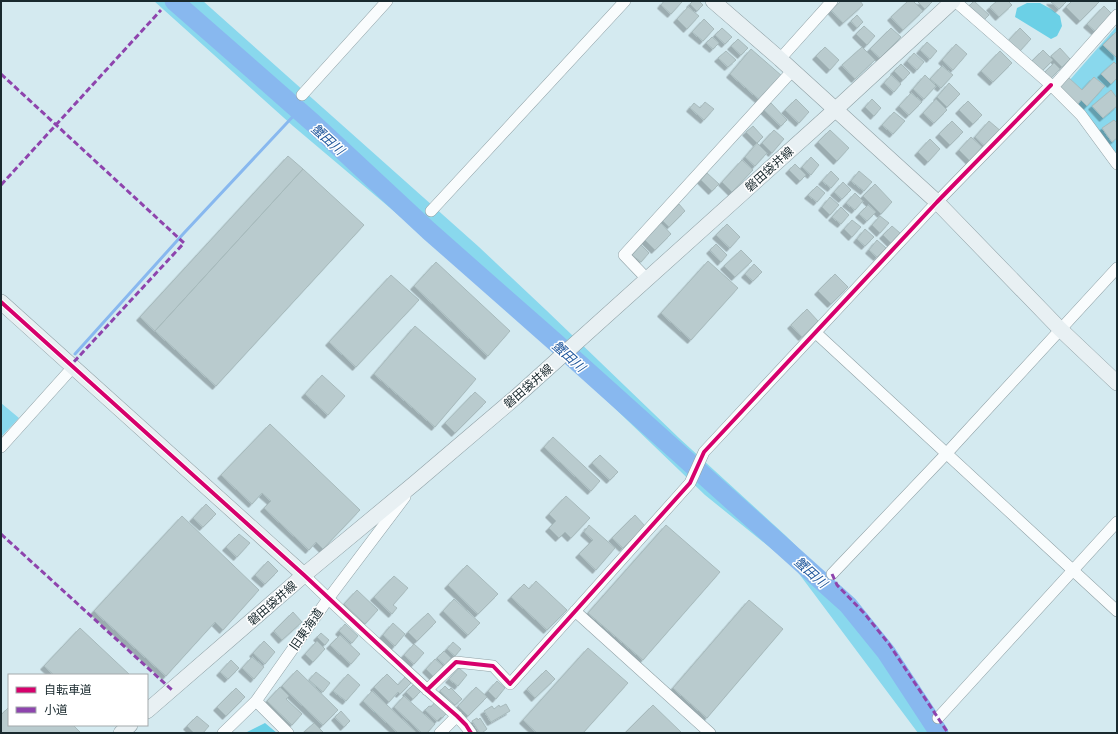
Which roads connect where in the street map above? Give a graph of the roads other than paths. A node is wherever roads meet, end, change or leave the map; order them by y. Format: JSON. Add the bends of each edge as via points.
{"nodes":[{"id":1,"x":387,"y":1,"type":"edge"},
{"id":2,"x":625,"y":1,"type":"edge"},
{"id":3,"x":713,"y":1,"type":"edge"},
{"id":4,"x":832,"y":1,"type":"edge"},
{"id":5,"x":954,"y":1,"type":"edge"},
{"id":6,"x":1117,"y":15,"type":"edge"},
{"id":7,"x":780,"y":58,"type":"junction"},
{"id":8,"x":793,"y":70,"type":"junction"},
{"id":9,"x":1052,"y":86,"type":"junction"},
{"id":10,"x":302,"y":95,"type":"dead end"},
{"id":11,"x":836,"y":109,"type":"junction"},
{"id":12,"x":1112,"y":147,"type":"edge"},
{"id":13,"x":1117,"y":164,"type":"edge"},
{"id":14,"x":937,"y":202,"type":"junction"},
{"id":15,"x":430,"y":211,"type":"dead end"},
{"id":16,"x":1117,"y":268,"type":"edge"},
{"id":17,"x":647,"y":279,"type":"junction"},
{"id":18,"x":1,"y":302,"type":"edge"},
{"id":19,"x":1060,"y":329,"type":"junction"},
{"id":20,"x":816,"y":333,"type":"junction"},
{"id":21,"x":73,"y":367,"type":"junction"},
{"id":22,"x":1117,"y":383,"type":"edge"},
{"id":23,"x":1,"y":447,"type":"edge"},
{"id":24,"x":946,"y":454,"type":"junction"},
{"id":25,"x":415,"y":483,"type":"junction"},
{"id":26,"x":1117,"y":522,"type":"edge"},
{"id":27,"x":1074,"y":571,"type":"junction"},
{"id":28,"x":832,"y":574,"type":"dead end"},
{"id":29,"x":304,"y":576,"type":"junction"},
{"id":30,"x":328,"y":599,"type":"junction"},
{"id":31,"x":575,"y":611,"type":"junction"},
{"id":32,"x":1117,"y":611,"type":"edge"},
{"id":33,"x":427,"y":690,"type":"junction"},
{"id":34,"x":256,"y":701,"type":"junction"},
{"id":35,"x":148,"y":710,"type":"edge"},
{"id":36,"x":457,"y":716,"type":"junction"},
{"id":37,"x":938,"y":718,"type":"dead end"},
{"id":38,"x":129,"y":726,"type":"edge"},
{"id":39,"x":121,"y":733,"type":"edge"},
{"id":40,"x":223,"y":733,"type":"edge"},
{"id":41,"x":288,"y":733,"type":"edge"},
{"id":42,"x":440,"y":733,"type":"edge"},
{"id":43,"x":471,"y":733,"type":"edge"},
{"id":44,"x":710,"y":733,"type":"edge"}],
"edges":[{"from":1,"to":10,"type":"street"},
{"from":2,"to":15,"type":"street"},
{"from":3,"to":7,"type":"main road"},
{"from":4,"to":7,"type":"street"},
{"from":5,"to":9,"type":"street"},
{"from":5,"to":11,"type":"main road","name":"磐田袋井線"},
{"from":6,"to":9,"type":"street"},
{"from":7,"to":8,"type":"main road"},
{"from":8,"to":11,"type":"main road"},
{"from":8,"to":17,"type":"street","via":[[624,255]]},
{"from":9,"to":12,"type":"street"},
{"from":9,"to":14,"type":"street"},
{"from":11,"to":14,"type":"main road"},
{"from":11,"to":17,"type":"main road","name":"磐田袋井線"},
{"from":12,"to":13,"type":"street"},
{"from":14,"to":19,"type":"main road"},
{"from":14,"to":20,"type":"street"},
{"from":16,"to":19,"type":"street"},
{"from":17,"to":25,"type":"main road","name":"磐田袋井線"},
{"from":18,"to":21,"type":"main road"},
{"from":19,"to":22,"type":"main road"},
{"from":19,"to":24,"type":"street"},
{"from":20,"to":24,"type":"street"},
{"from":20,"to":31,"type":"street","via":[[704,452],[690,483]]},
{"from":21,"to":23,"type":"street"},
{"from":21,"to":29,"type":"main road"},
{"from":24,"to":27,"type":"street"},
{"from":24,"to":28,"type":"street"},
{"from":25,"to":29,"type":"main road","name":"磐田袋井線"},
{"from":25,"to":30,"type":"street","name":"旧東海道"},
{"from":26,"to":27,"type":"street"},
{"from":27,"to":32,"type":"street"},
{"from":27,"to":37,"type":"street"},
{"from":29,"to":30,"type":"street"},
{"from":29,"to":35,"type":"main road","name":"磐田袋井線"},
{"from":30,"to":33,"type":"street"},
{"from":30,"to":34,"type":"street","name":"旧東海道"},
{"from":31,"to":33,"type":"street","via":[[510,684],[493,666],[456,662]]},
{"from":31,"to":44,"type":"street"},
{"from":33,"to":36,"type":"street"},
{"from":34,"to":40,"type":"street","name":"旧東海道"},
{"from":34,"to":41,"type":"street"},
{"from":36,"to":42,"type":"street"},
{"from":36,"to":43,"type":"street"},
{"from":38,"to":39,"type":"main road"}]}
